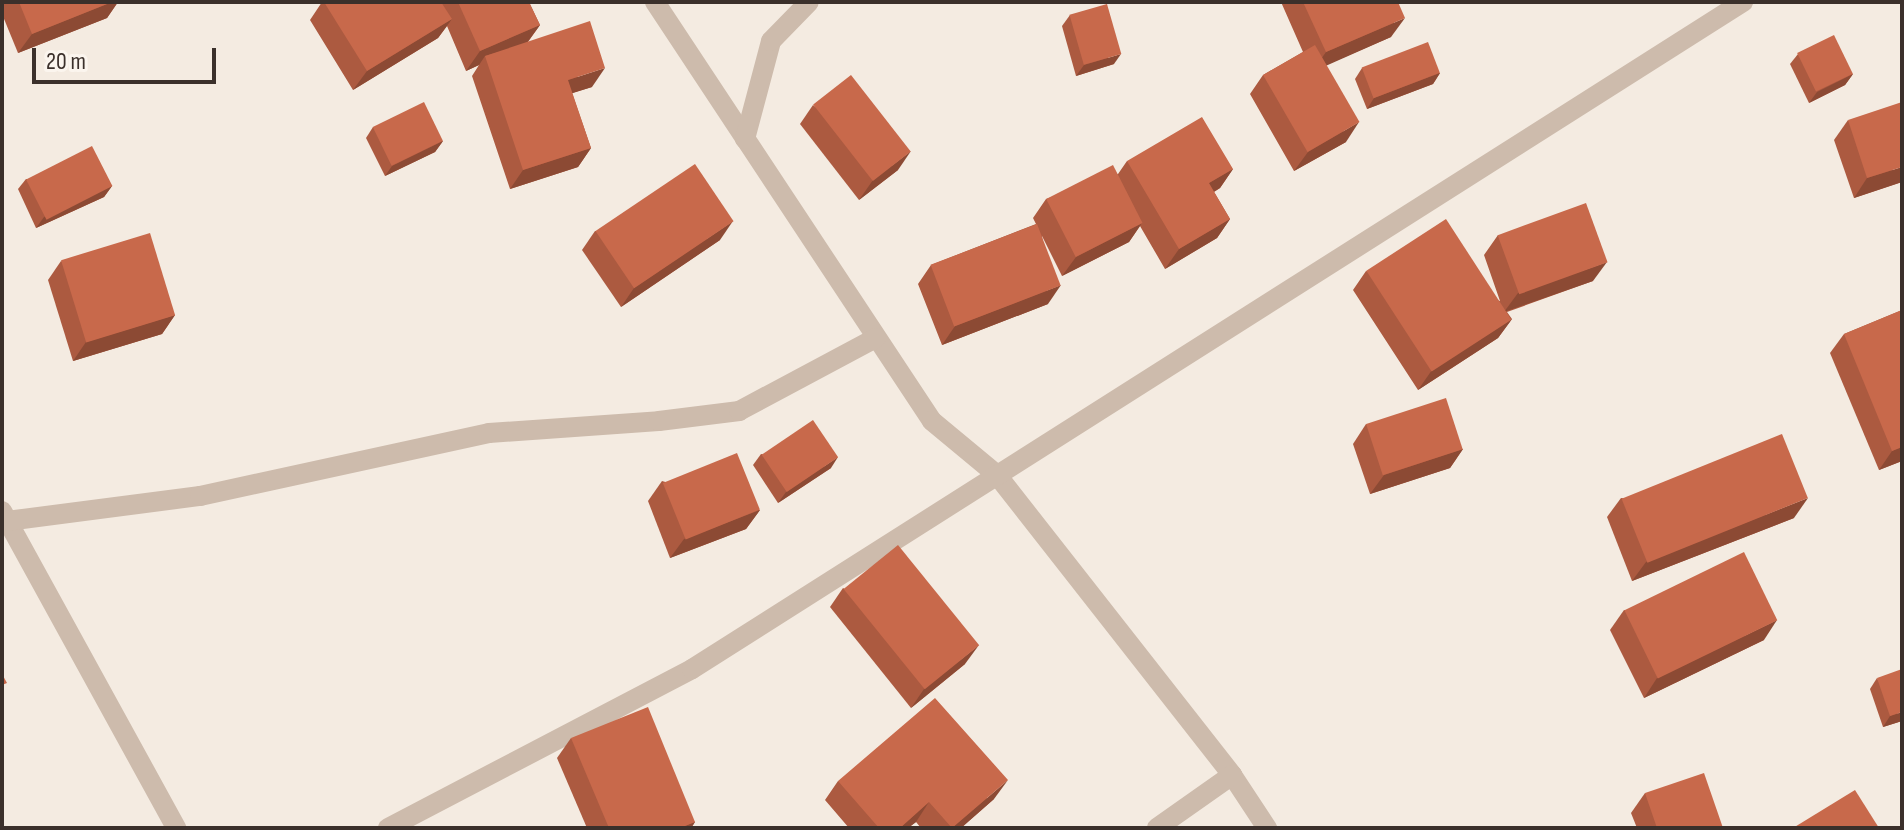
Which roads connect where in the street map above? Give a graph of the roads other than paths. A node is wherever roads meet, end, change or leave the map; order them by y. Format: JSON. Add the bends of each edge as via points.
{"nodes":[{"id":1,"x":655,"y":2,"type":"edge"},
{"id":2,"x":809,"y":2,"type":"edge"},
{"id":3,"x":1743,"y":2,"type":"edge"},
{"id":4,"x":745,"y":139,"type":"junction"},
{"id":5,"x":876,"y":338,"type":"junction"},
{"id":6,"x":997,"y":475,"type":"junction"},
{"id":7,"x":5,"y":516,"type":"edge"},
{"id":8,"x":1232,"y":775,"type":"junction"},
{"id":9,"x":176,"y":828,"type":"edge"},
{"id":10,"x":388,"y":828,"type":"edge"},
{"id":11,"x":1157,"y":828,"type":"edge"},
{"id":12,"x":1267,"y":828,"type":"edge"}],
"edges":[{"from":1,"to":4,"type":"street"},
{"from":2,"to":4,"type":"street","via":[[771,41]]},
{"from":3,"to":6,"type":"street"},
{"from":4,"to":5,"type":"street"},
{"from":5,"to":6,"type":"street","via":[[932,421]]},
{"from":5,"to":7,"type":"street","via":[[739,411],[489,433],[200,496]]},
{"from":6,"to":8,"type":"street"},
{"from":6,"to":10,"type":"street","via":[[692,669]]},
{"from":7,"to":9,"type":"street"},
{"from":8,"to":11,"type":"street"},
{"from":8,"to":12,"type":"street"}]}
